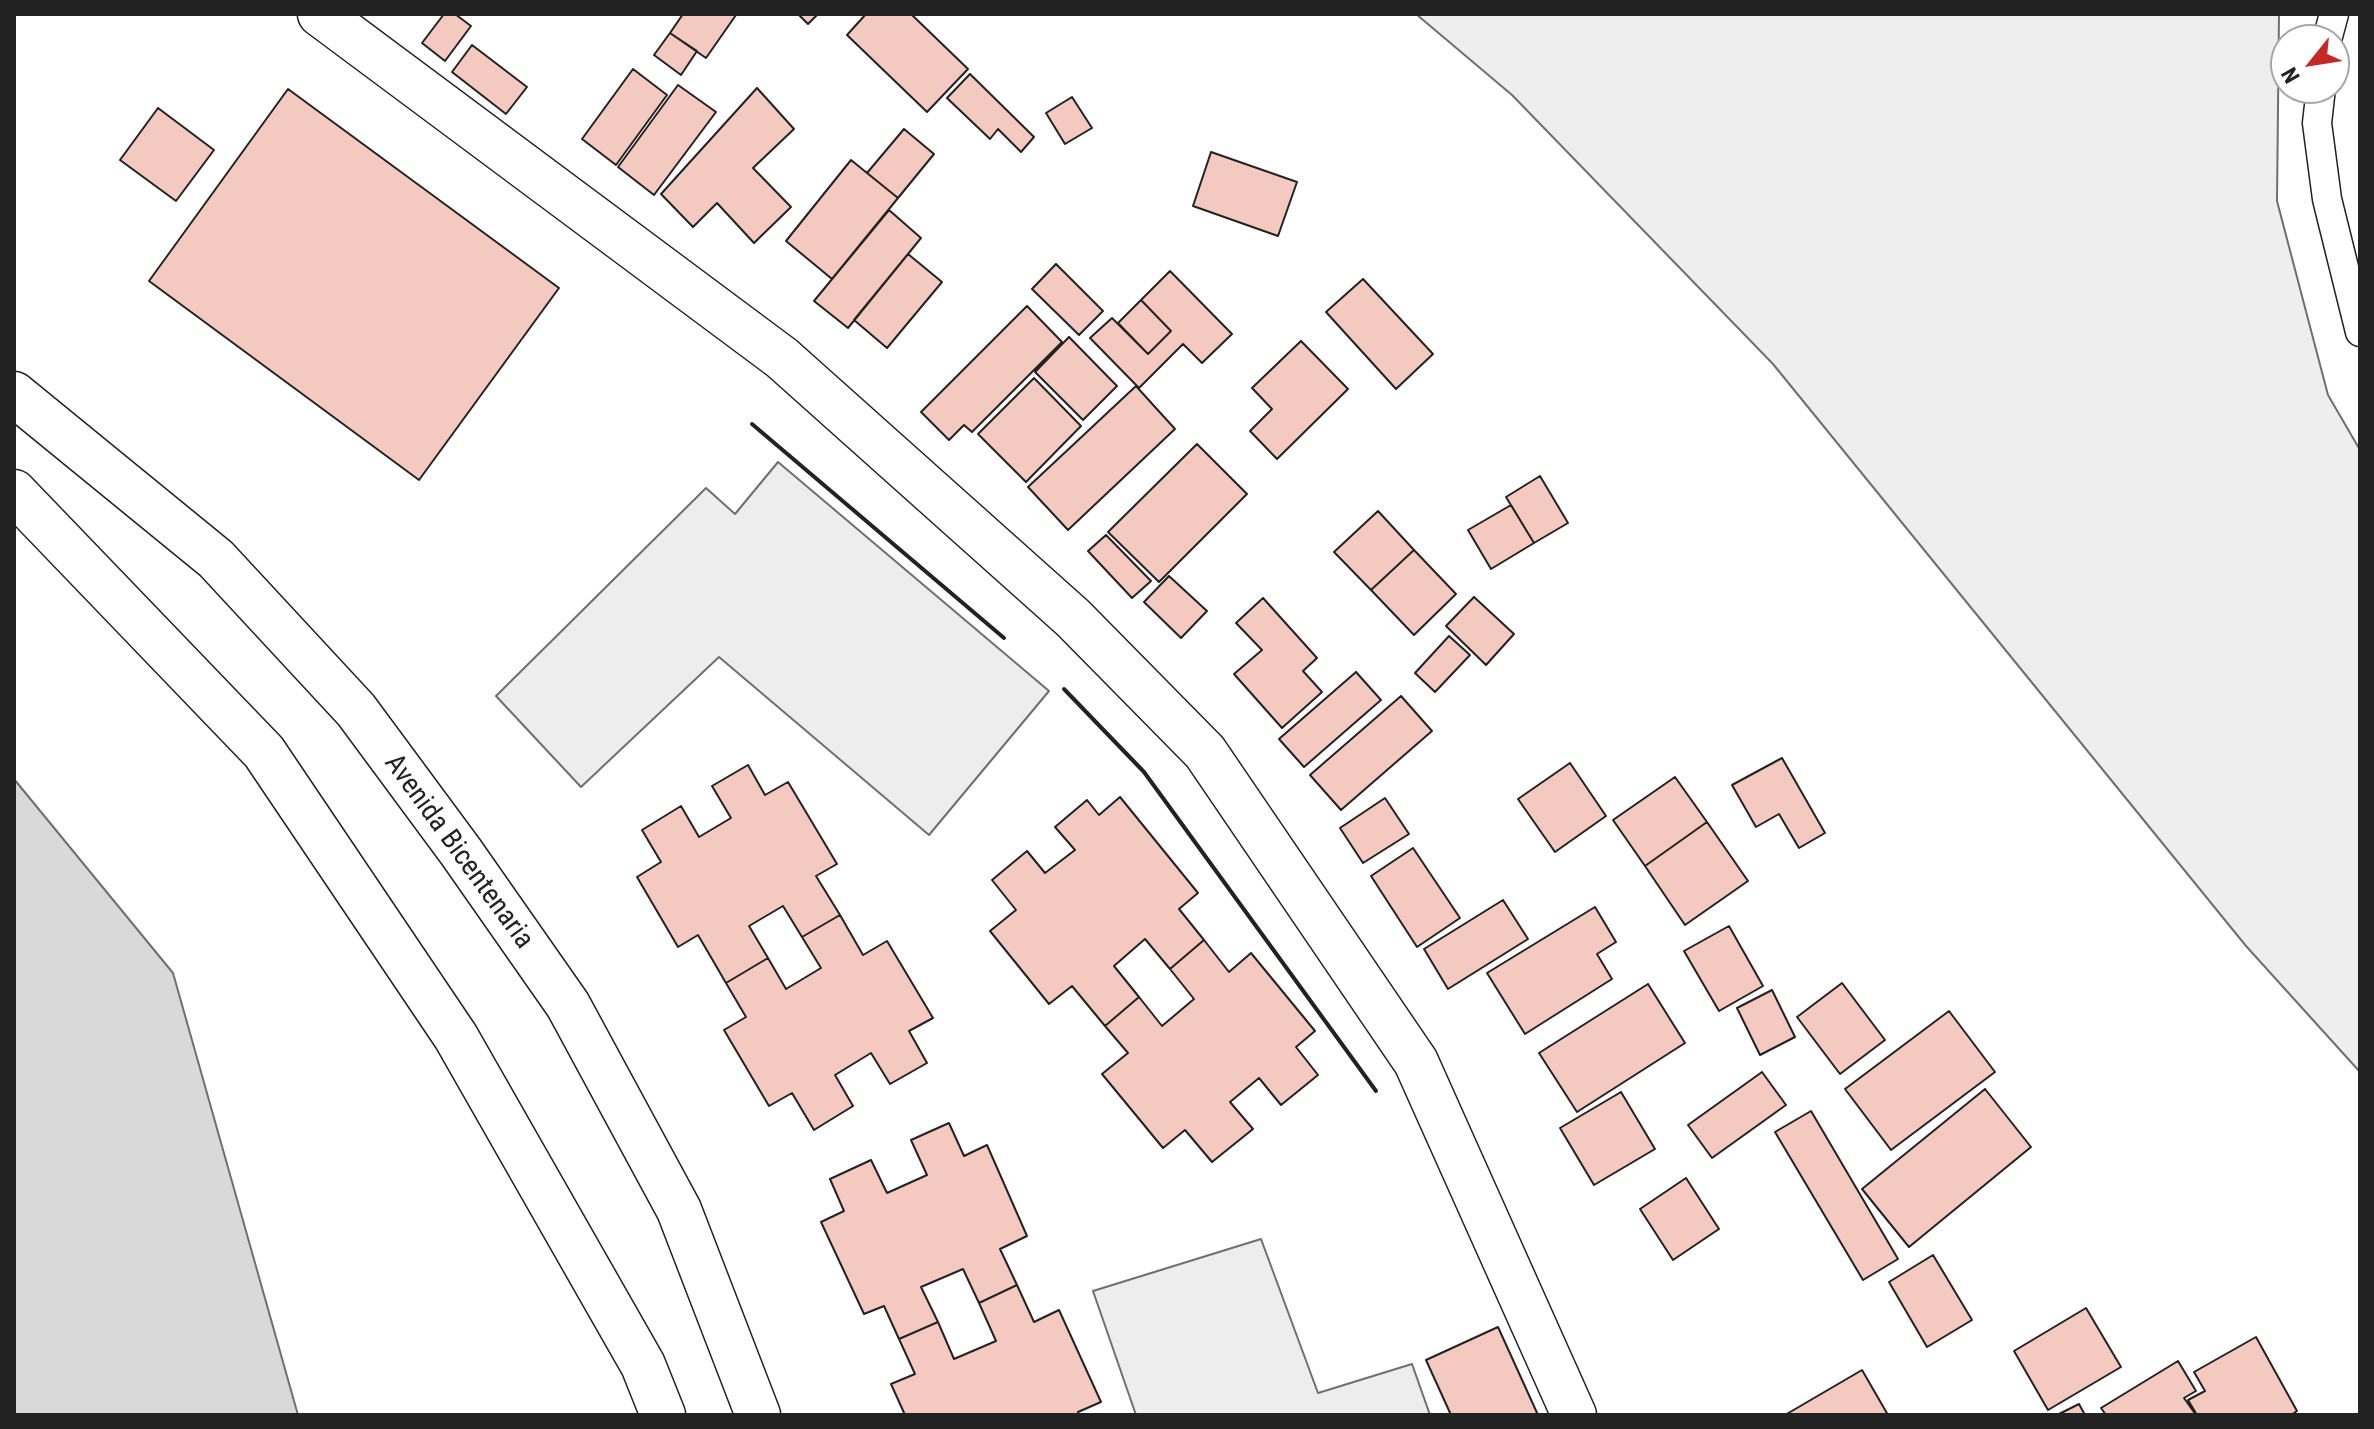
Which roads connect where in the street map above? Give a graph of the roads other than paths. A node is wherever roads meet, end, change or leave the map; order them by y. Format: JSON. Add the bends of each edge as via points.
{"nodes":[{"id":1,"x":320,"y":14,"type":"edge"},
{"id":2,"x":2319,"y":104,"type":"edge"},
{"id":3,"x":2360,"y":332,"type":"edge"},
{"id":4,"x":14,"y":394,"type":"edge"},
{"id":5,"x":14,"y":492,"type":"edge"},
{"id":6,"x":663,"y":1415,"type":"edge"},
{"id":7,"x":758,"y":1415,"type":"edge"},
{"id":8,"x":1574,"y":1415,"type":"edge"}],
"edges":[{"from":1,"to":8,"type":"street","via":[[782,358],[1073,618],[1205,752],[1416,1062]]},
{"from":2,"to":3,"type":"lane","via":[[2327,199]]},
{"from":4,"to":7,"type":"street","name":"Avenida Bicentenaria","via":[[216,559],[356,710],[452,840],[568,1005],[679,1210]]},
{"from":5,"to":6,"type":"street","via":[[264,752],[456,1037],[643,1365]]}]}
